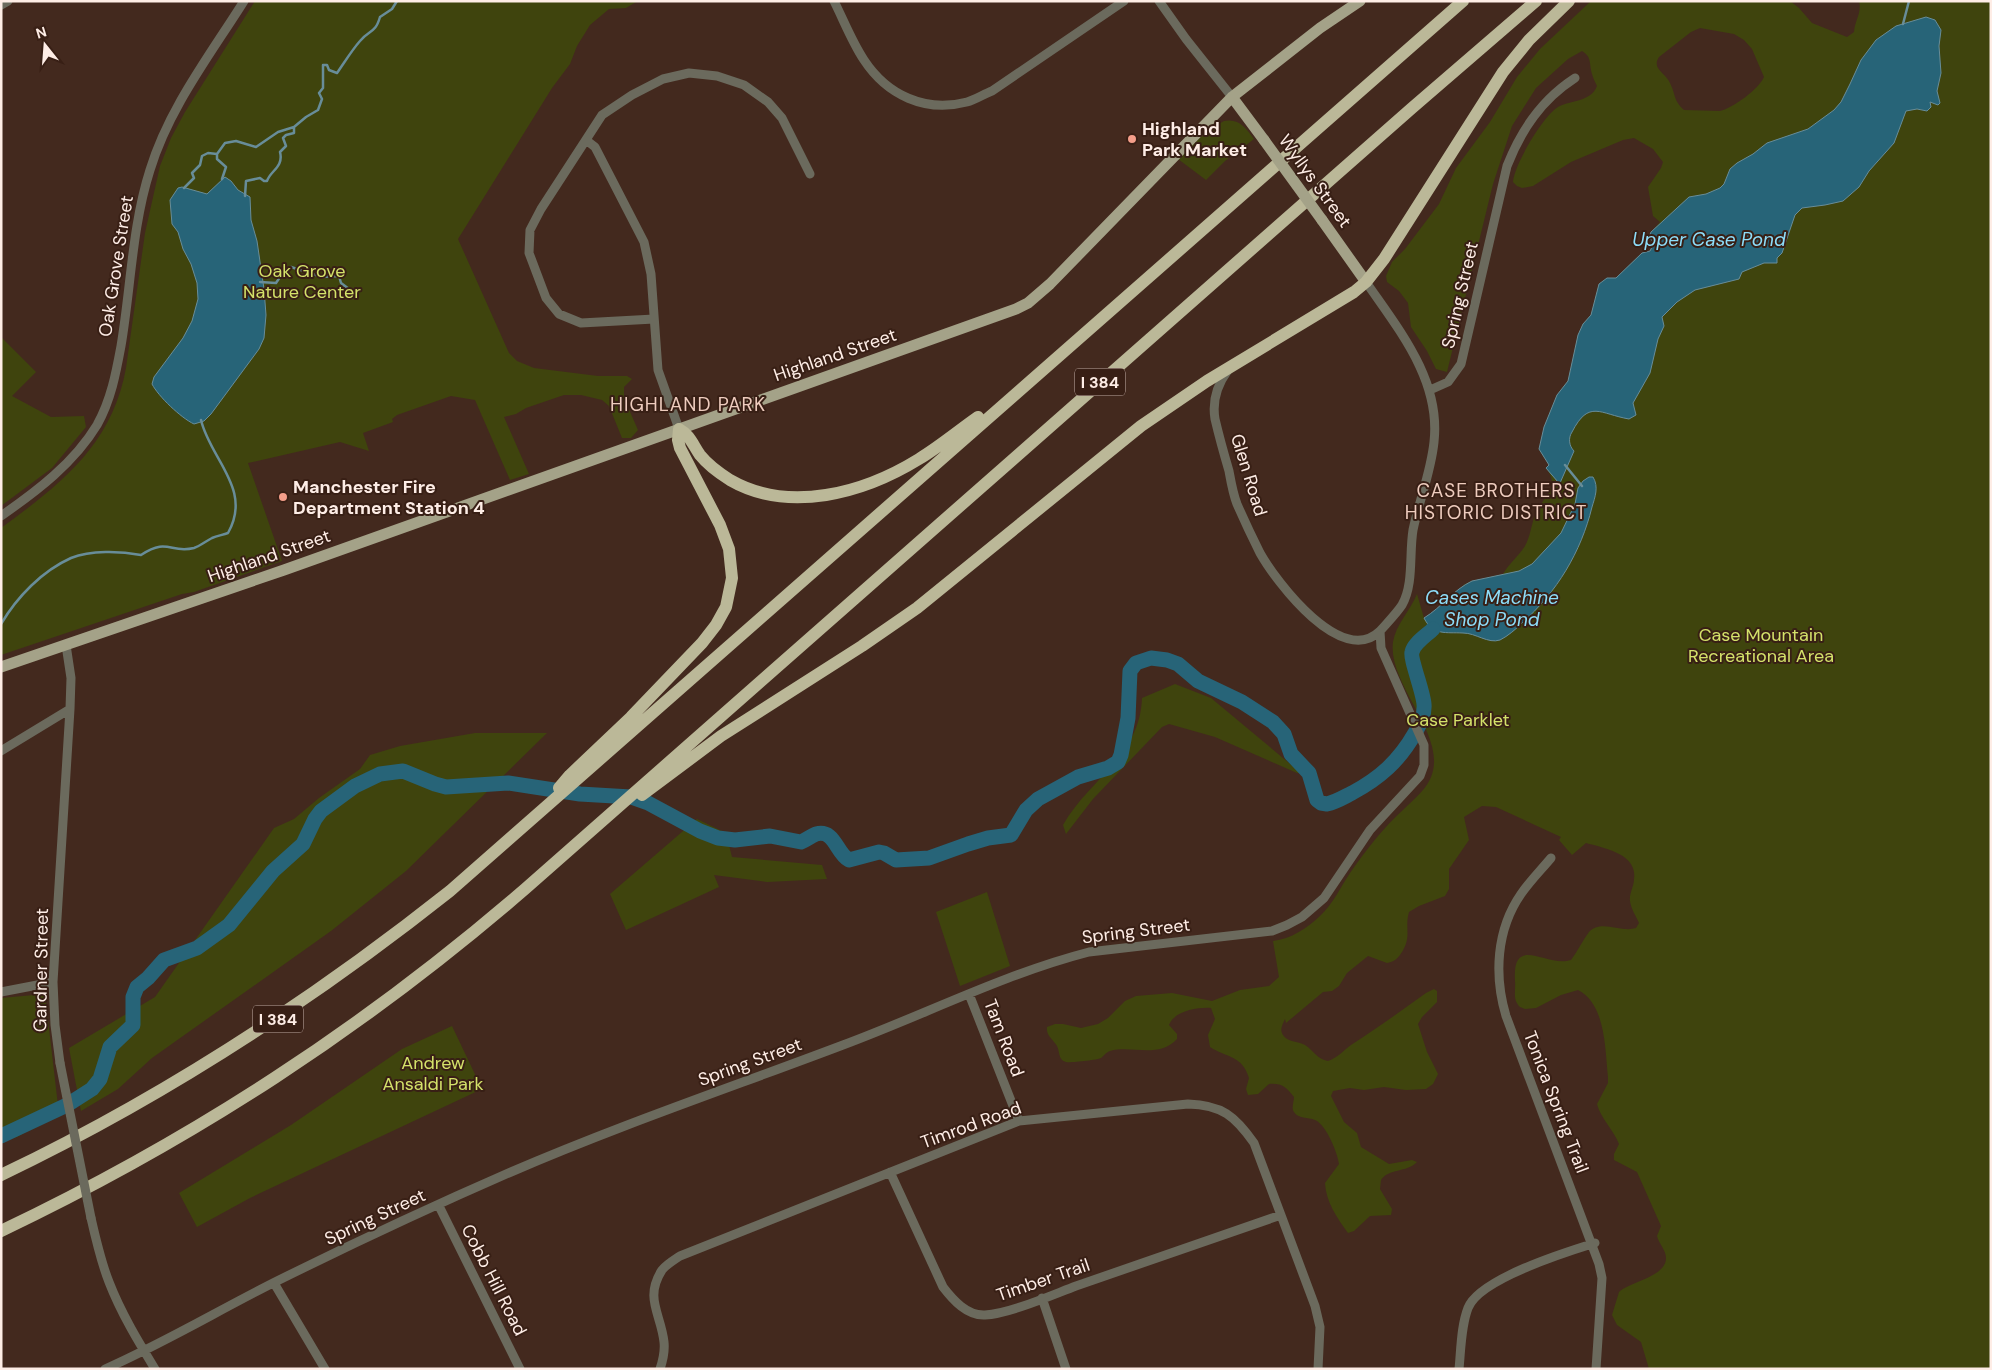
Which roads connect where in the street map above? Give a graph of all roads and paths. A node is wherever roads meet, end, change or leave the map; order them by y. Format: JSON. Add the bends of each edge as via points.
{"nodes":[{"id":1,"x":8,"y":1,"type":"edge"},
{"id":2,"x":244,"y":1,"type":"edge"},
{"id":3,"x":834,"y":1,"type":"edge"},
{"id":4,"x":1124,"y":1,"type":"edge"},
{"id":5,"x":1159,"y":1,"type":"edge"},
{"id":6,"x":1360,"y":1,"type":"edge"},
{"id":7,"x":1463,"y":1,"type":"edge"},
{"id":8,"x":1536,"y":1,"type":"edge"},
{"id":9,"x":1569,"y":1,"type":"edge"},
{"id":10,"x":1,"y":5,"type":"edge"},
{"id":11,"x":1574,"y":78,"type":"dead end"},
{"id":12,"x":1232,"y":97,"type":"junction"},
{"id":13,"x":586,"y":140,"type":"junction"},
{"id":14,"x":810,"y":174,"type":"dead end"},
{"id":15,"x":1366,"y":282,"type":"junction"},
{"id":16,"x":654,"y":318,"type":"junction"},
{"id":17,"x":1229,"y":368,"type":"junction"},
{"id":18,"x":1020,"y":390,"type":"junction"},
{"id":19,"x":1430,"y":390,"type":"junction"},
{"id":20,"x":679,"y":429,"type":"junction"},
{"id":21,"x":1,"y":516,"type":"edge"},
{"id":22,"x":1380,"y":631,"type":"junction"},
{"id":23,"x":66,"y":645,"type":"junction"},
{"id":24,"x":1,"y":667,"type":"edge"},
{"id":25,"x":70,"y":709,"type":"junction"},
{"id":26,"x":1,"y":751,"type":"edge"},
{"id":27,"x":598,"y":755,"type":"junction"},
{"id":28,"x":614,"y":811,"type":"junction"},
{"id":29,"x":1551,"y":858,"type":"dead end"},
{"id":30,"x":54,"y":982,"type":"junction"},
{"id":31,"x":1,"y":992,"type":"edge"},
{"id":32,"x":969,"y":994,"type":"junction"},
{"id":33,"x":1019,"y":1121,"type":"junction"},
{"id":34,"x":890,"y":1172,"type":"junction"},
{"id":35,"x":1,"y":1175,"type":"edge"},
{"id":36,"x":438,"y":1206,"type":"junction"},
{"id":37,"x":1280,"y":1215,"type":"junction"},
{"id":38,"x":1,"y":1231,"type":"edge"},
{"id":39,"x":1594,"y":1243,"type":"junction"},
{"id":40,"x":274,"y":1283,"type":"junction"},
{"id":41,"x":1042,"y":1298,"type":"junction"},
{"id":42,"x":145,"y":1351,"type":"junction"},
{"id":43,"x":105,"y":1369,"type":"edge"},
{"id":44,"x":155,"y":1369,"type":"edge"},
{"id":45,"x":325,"y":1369,"type":"edge"},
{"id":46,"x":520,"y":1369,"type":"edge"},
{"id":47,"x":660,"y":1369,"type":"edge"},
{"id":48,"x":1066,"y":1369,"type":"edge"},
{"id":49,"x":1318,"y":1369,"type":"edge"},
{"id":50,"x":1459,"y":1369,"type":"edge"},
{"id":51,"x":1596,"y":1369,"type":"edge"}],
"edges":[{"from":1,"to":10,"type":"street"},
{"from":2,"to":21,"type":"street","name":"Oak Grove Street","via":[[170,119],[149,170],[109,400],[96,426],[77,452],[28,497]]},
{"from":3,"to":4,"type":"street","via":[[863,59],[876,77],[894,93],[915,102],[941,106],[968,102],[992,91]]},
{"from":5,"to":12,"type":"street","name":"Wyllys Street"},
{"from":6,"to":12,"type":"main road","name":"Highland Street"},
{"from":7,"to":18,"type":"highway","number":"I 384"},
{"from":8,"to":28,"type":"highway","number":"I 384"},
{"from":9,"to":15,"type":"highway","via":[[1529,40],[1503,72],[1384,260]]},
{"from":11,"to":19,"type":"street","name":"Spring Street","via":[[1558,89],[1523,129],[1514,148],[1506,166],[1461,364],[1448,382]]},
{"from":12,"to":15,"type":"main road","name":"Wyllys Street","bridge":true},
{"from":12,"to":20,"type":"main road","name":"Highland Street","via":[[1050,284],[1028,302],[999,316]]},
{"from":13,"to":14,"type":"street","via":[[602,115],[663,79],[689,74],[717,76],[744,85],[768,102],[782,118]]},
{"from":13,"to":16,"type":"street","via":[[595,147],[644,242],[651,274]]},
{"from":13,"to":16,"type":"street","via":[[530,230],[529,254],[546,298],[559,314],[582,323]]},
{"from":15,"to":17,"type":"highway"},
{"from":15,"to":19,"type":"street","name":"Wyllys Street","via":[[1404,336]]},
{"from":16,"to":20,"type":"street","via":[[659,375]]},
{"from":17,"to":22,"type":"street","name":"Glen Road","via":[[1218,386],[1214,409],[1237,503],[1261,554],[1294,599],[1318,623],[1338,636],[1364,641]]},
{"from":17,"to":28,"type":"highway","via":[[1141,426],[917,608]]},
{"from":18,"to":20,"type":"highway","via":[[898,471],[852,489],[819,496],[775,495],[736,483],[710,466],[687,434]]},
{"from":18,"to":27,"type":"highway","number":"I 384"},
{"from":19,"to":22,"type":"street","via":[[1434,442],[1413,530],[1408,586],[1402,604]]},
{"from":20,"to":23,"type":"main road","name":"Highland Street"},
{"from":20,"to":27,"type":"highway","via":[[680,448],[729,549],[732,578],[728,600],[716,625],[702,643]]},
{"from":22,"to":32,"type":"street","name":"Spring Street","via":[[1381,648],[1420,734],[1425,753],[1420,776],[1370,830],[1324,898],[1302,917],[1272,931],[1089,952],[1067,957]]},
{"from":23,"to":24,"type":"main road","name":"Highland Street"},
{"from":23,"to":25,"type":"street","name":"Gardner Street","via":[[71,678]]},
{"from":25,"to":26,"type":"street"},
{"from":25,"to":30,"type":"street","name":"Gardner Street"},
{"from":27,"to":35,"type":"highway","number":"I 384","via":[[565,780],[552,802],[415,919],[281,1016],[146,1100]]},
{"from":28,"to":38,"type":"highway","number":"I 384","via":[[453,950],[312,1054],[167,1145]]},
{"from":29,"to":39,"type":"street","name":"Tonica Spring Trail","via":[[1533,878],[1507,922],[1499,952],[1498,983],[1506,1016]]},
{"from":30,"to":31,"type":"street"},
{"from":30,"to":42,"type":"street","name":"Gardner Street","bridge":true,"via":[[60,1063],[91,1218],[109,1283]]},
{"from":32,"to":33,"type":"street","name":"Tam Road"},
{"from":32,"to":36,"type":"street","name":"Spring Street","via":[[845,1045],[548,1156]]},
{"from":33,"to":34,"type":"street","name":"Timrod Road"},
{"from":33,"to":37,"type":"street","name":"Timrod Road","via":[[1188,1104],[1207,1105],[1226,1112],[1254,1143]]},
{"from":34,"to":41,"type":"street","name":"Timber Trail","via":[[943,1287],[953,1301],[984,1315]]},
{"from":34,"to":47,"type":"street","name":"Timrod Road","via":[[680,1256],[663,1269],[653,1289],[654,1309],[664,1342]]},
{"from":36,"to":40,"type":"street","name":"Spring Street"},
{"from":36,"to":46,"type":"street","name":"Cobb Hill Road"},
{"from":37,"to":41,"type":"street","name":"Timber Trail"},
{"from":37,"to":49,"type":"street","name":"Timrod Road","via":[[1315,1306],[1320,1327]]},
{"from":39,"to":50,"type":"street","via":[[1504,1278],[1480,1292],[1468,1307]]},
{"from":39,"to":51,"type":"street","name":"Tonica Spring Trail","via":[[1602,1278]]},
{"from":40,"to":42,"type":"street","name":"Spring Street"},
{"from":40,"to":45,"type":"street"},
{"from":41,"to":48,"type":"street"},
{"from":42,"to":43,"type":"street","name":"Spring Street"},
{"from":42,"to":44,"type":"street","name":"Gardner Street"}]}
